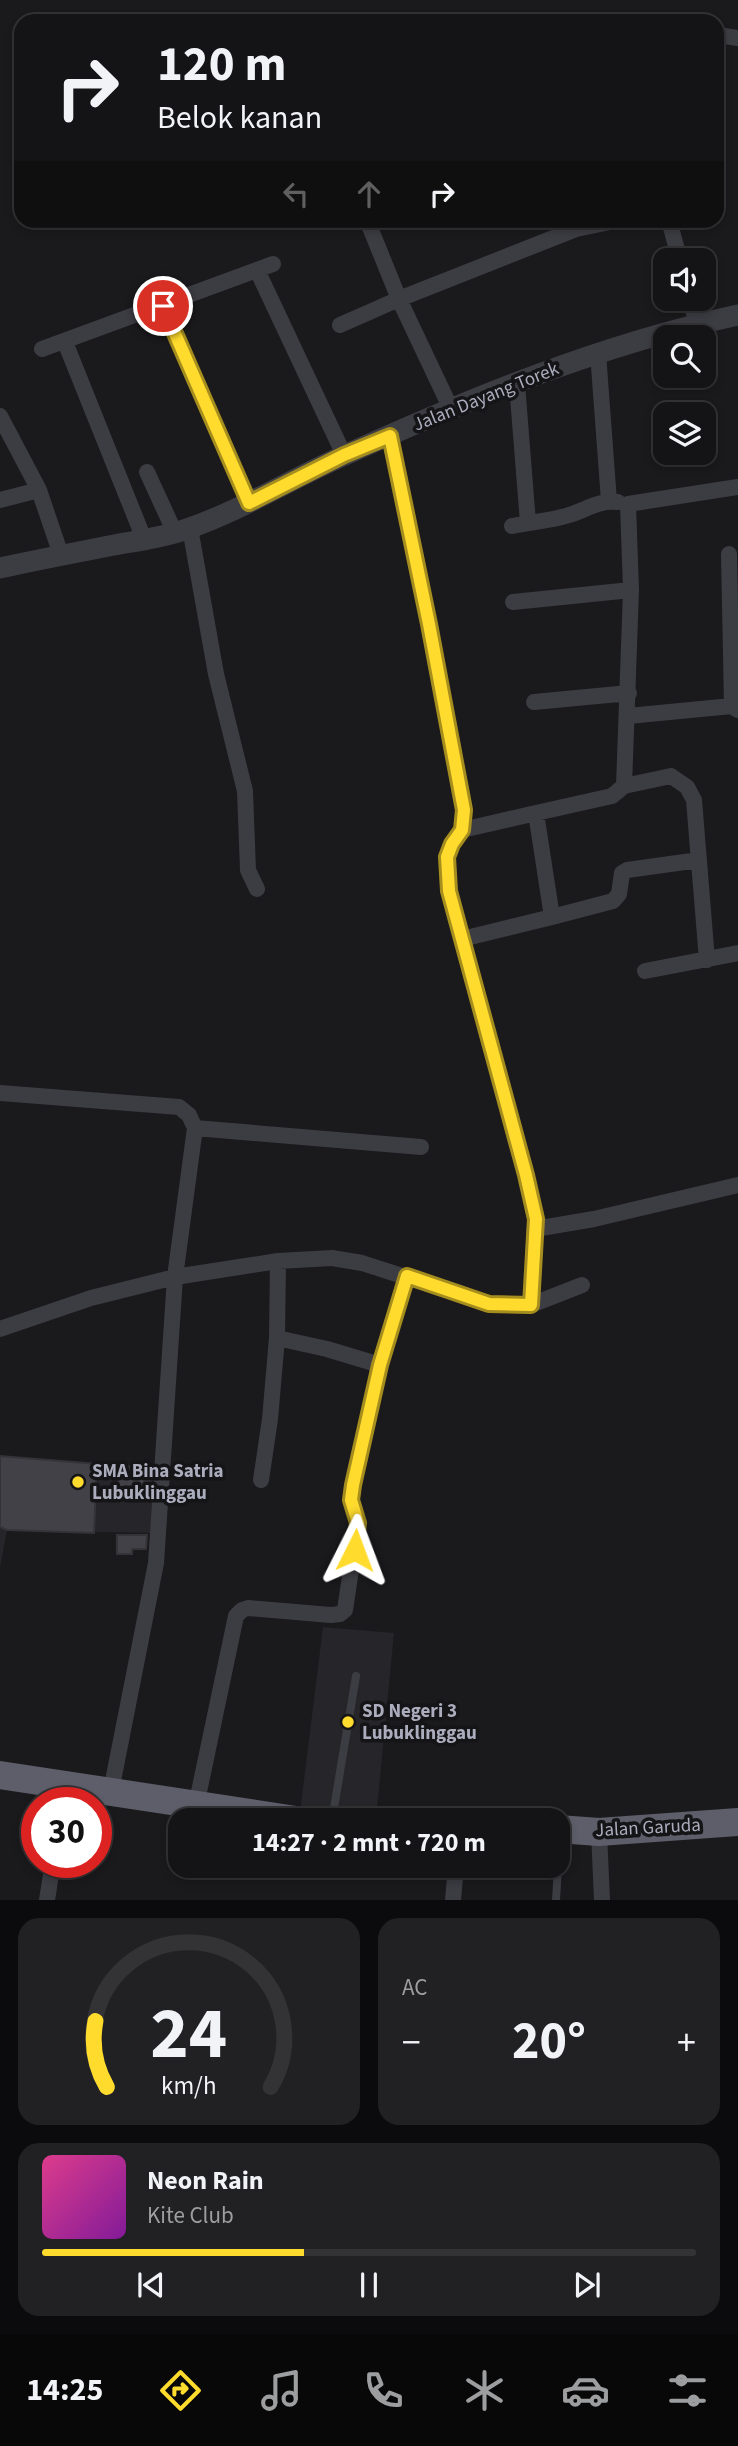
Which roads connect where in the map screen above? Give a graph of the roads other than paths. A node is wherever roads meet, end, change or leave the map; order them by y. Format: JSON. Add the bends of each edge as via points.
{"nodes":[{"id":1,"x":370,"y":228,"type":"edge"},
{"id":2,"x":581,"y":228,"type":"edge"},
{"id":3,"x":671,"y":228,"type":"edge"},
{"id":4,"x":677,"y":248,"type":"edge"},
{"id":5,"x":273,"y":264,"type":"dead end"},
{"id":6,"x":257,"y":271,"type":"junction"},
{"id":7,"x":398,"y":299,"type":"junction"},
{"id":8,"x":163,"y":306,"type":"junction"},
{"id":9,"x":693,"y":311,"type":"edge"},
{"id":10,"x":738,"y":315,"type":"edge"},
{"id":11,"x":697,"y":324,"type":"junction"},
{"id":12,"x":340,"y":325,"type":"dead end"},
{"id":13,"x":65,"y":342,"type":"junction"},
{"id":14,"x":42,"y":349,"type":"dead end"},
{"id":15,"x":598,"y":353,"type":"junction"},
{"id":16,"x":517,"y":384,"type":"junction"},
{"id":17,"x":451,"y":409,"type":"junction"},
{"id":18,"x":0,"y":416,"type":"edge"},
{"id":19,"x":390,"y":436,"type":"junction"},
{"id":20,"x":344,"y":455,"type":"junction"},
{"id":21,"x":147,"y":472,"type":"dead end"},
{"id":22,"x":738,"y":487,"type":"edge"},
{"id":23,"x":39,"y":490,"type":"junction"},
{"id":24,"x":0,"y":500,"type":"edge"},
{"id":25,"x":609,"y":501,"type":"junction"},
{"id":26,"x":249,"y":503,"type":"junction"},
{"id":27,"x":628,"y":504,"type":"junction"},
{"id":28,"x":182,"y":531,"type":"junction"},
{"id":29,"x":144,"y":540,"type":"junction"},
{"id":30,"x":729,"y":554,"type":"dead end"},
{"id":31,"x":61,"y":555,"type":"junction"},
{"id":32,"x":0,"y":568,"type":"edge"},
{"id":33,"x":631,"y":590,"type":"junction"},
{"id":34,"x":513,"y":602,"type":"dead end"},
{"id":35,"x":629,"y":693,"type":"junction"},
{"id":36,"x":534,"y":702,"type":"dead end"},
{"id":37,"x":735,"y":708,"type":"edge"},
{"id":38,"x":628,"y":716,"type":"junction"},
{"id":39,"x":624,"y":786,"type":"junction"},
{"id":40,"x":536,"y":813,"type":"junction"},
{"id":41,"x":462,"y":830,"type":"junction"},
{"id":42,"x":699,"y":860,"type":"junction"},
{"id":43,"x":257,"y":889,"type":"dead end"},
{"id":44,"x":552,"y":917,"type":"junction"},
{"id":45,"x":463,"y":939,"type":"junction"},
{"id":46,"x":738,"y":953,"type":"edge"},
{"id":47,"x":707,"y":960,"type":"junction"},
{"id":48,"x":645,"y":971,"type":"dead end"},
{"id":49,"x":0,"y":1093,"type":"edge"},
{"id":50,"x":195,"y":1128,"type":"junction"},
{"id":51,"x":421,"y":1147,"type":"dead end"},
{"id":52,"x":738,"y":1185,"type":"edge"},
{"id":53,"x":535,"y":1229,"type":"junction"},
{"id":54,"x":278,"y":1261,"type":"junction"},
{"id":55,"x":407,"y":1276,"type":"junction"},
{"id":56,"x":175,"y":1277,"type":"junction"},
{"id":57,"x":582,"y":1284,"type":"dead end"},
{"id":58,"x":531,"y":1305,"type":"junction"},
{"id":59,"x":0,"y":1329,"type":"edge"},
{"id":60,"x":277,"y":1338,"type":"junction"},
{"id":61,"x":380,"y":1365,"type":"junction"},
{"id":62,"x":261,"y":1480,"type":"dead end"},
{"id":63,"x":356,"y":1676,"type":"dead end"},
{"id":64,"x":0,"y":1774,"type":"edge"},
{"id":65,"x":42,"y":1787,"type":"edge"},
{"id":66,"x":112,"y":1787,"type":"edge"},
{"id":67,"x":112,"y":1791,"type":"edge"},
{"id":68,"x":196,"y":1806,"type":"junction"},
{"id":69,"x":210,"y":1808,"type":"edge"},
{"id":70,"x":334,"y":1808,"type":"edge"},
{"id":71,"x":738,"y":1822,"type":"edge"},
{"id":72,"x":570,"y":1830,"type":"edge"},
{"id":73,"x":599,"y":1832,"type":"junction"},
{"id":74,"x":50,"y":1878,"type":"edge"},
{"id":75,"x":455,"y":1878,"type":"edge"},
{"id":76,"x":557,"y":1878,"type":"edge"},
{"id":77,"x":47,"y":1900,"type":"edge"},
{"id":78,"x":453,"y":1900,"type":"edge"},
{"id":79,"x":556,"y":1900,"type":"edge"},
{"id":80,"x":602,"y":1900,"type":"edge"}],
"edges":[{"from":1,"to":7,"type":"street"},
{"from":2,"to":7,"type":"street"},
{"from":3,"to":4,"type":"street"},
{"from":5,"to":6,"type":"street"},
{"from":6,"to":8,"type":"street"},
{"from":6,"to":20,"type":"street"},
{"from":7,"to":12,"type":"street"},
{"from":7,"to":17,"type":"street"},
{"from":8,"to":13,"type":"street"},
{"from":8,"to":26,"type":"street"},
{"from":9,"to":11,"type":"street"},
{"from":10,"to":11,"type":"street","name":"Jalan Dayang Torek"},
{"from":11,"to":15,"type":"street","name":"Jalan Dayang Torek"},
{"from":13,"to":14,"type":"street"},
{"from":13,"to":29,"type":"street"},
{"from":15,"to":16,"type":"street","name":"Jalan Dayang Torek"},
{"from":15,"to":25,"type":"street"},
{"from":16,"to":17,"type":"street","name":"Jalan Dayang Torek"},
{"from":16,"to":25,"type":"street","via":[[520,525]]},
{"from":17,"to":19,"type":"street","name":"Jalan Dayang Torek"},
{"from":18,"to":23,"type":"street"},
{"from":19,"to":20,"type":"street","name":"Jalan Dayang Torek"},
{"from":19,"to":41,"type":"street","via":[[464,810]]},
{"from":20,"to":26,"type":"street","name":"Jalan Dayang Torek"},
{"from":21,"to":28,"type":"street"},
{"from":22,"to":27,"type":"street"},
{"from":23,"to":24,"type":"street"},
{"from":23,"to":31,"type":"street"},
{"from":25,"to":27,"type":"street"},
{"from":26,"to":28,"type":"street","name":"Jalan Dayang Torek"},
{"from":27,"to":33,"type":"street"},
{"from":28,"to":29,"type":"street","name":"Jalan Dayang Torek"},
{"from":28,"to":43,"type":"street","via":[[246,791],[248,870]]},
{"from":29,"to":31,"type":"street","name":"Jalan Dayang Torek"},
{"from":30,"to":37,"type":"street"},
{"from":31,"to":32,"type":"street","name":"Jalan Dayang Torek"},
{"from":33,"to":34,"type":"street"},
{"from":33,"to":35,"type":"street"},
{"from":35,"to":36,"type":"street"},
{"from":35,"to":38,"type":"street"},
{"from":37,"to":38,"type":"street"},
{"from":38,"to":39,"type":"street"},
{"from":39,"to":40,"type":"street","via":[[612,796]]},
{"from":39,"to":42,"type":"street","via":[[671,776],[688,786],[694,800]]},
{"from":40,"to":41,"type":"street"},
{"from":40,"to":44,"type":"street"},
{"from":41,"to":45,"type":"street","via":[[447,857],[449,891]]},
{"from":42,"to":44,"type":"street","via":[[627,870],[613,901]]},
{"from":42,"to":47,"type":"street"},
{"from":44,"to":45,"type":"street"},
{"from":45,"to":53,"type":"street","via":[[526,1175]]},
{"from":46,"to":47,"type":"street"},
{"from":47,"to":48,"type":"street"},
{"from":49,"to":50,"type":"street","via":[[179,1107]]},
{"from":50,"to":51,"type":"street"},
{"from":50,"to":56,"type":"street"},
{"from":52,"to":53,"type":"street"},
{"from":53,"to":58,"type":"street"},
{"from":54,"to":55,"type":"street","via":[[332,1258]]},
{"from":54,"to":56,"type":"street"},
{"from":54,"to":60,"type":"street"},
{"from":55,"to":58,"type":"street","via":[[489,1304]]},
{"from":55,"to":61,"type":"street"},
{"from":56,"to":59,"type":"street","via":[[91,1298]]},
{"from":56,"to":66,"type":"street","via":[[156,1563]]},
{"from":57,"to":58,"type":"street"},
{"from":60,"to":61,"type":"street"},
{"from":60,"to":62,"type":"street"},
{"from":61,"to":68,"type":"street","via":[[353,1485],[351,1500],[358,1523],[345,1610],[331,1615],[248,1608],[236,1616]]},
{"from":63,"to":70,"type":"lane"},
{"from":64,"to":65,"type":"highway"},
{"from":67,"to":68,"type":"highway"},
{"from":68,"to":69,"type":"highway"},
{"from":71,"to":73,"type":"highway","name":"Jalan Garuda"},
{"from":72,"to":73,"type":"highway","name":"Jalan Garuda"},
{"from":73,"to":80,"type":"street"},
{"from":74,"to":77,"type":"street"},
{"from":75,"to":78,"type":"street"},
{"from":76,"to":79,"type":"lane"}]}
